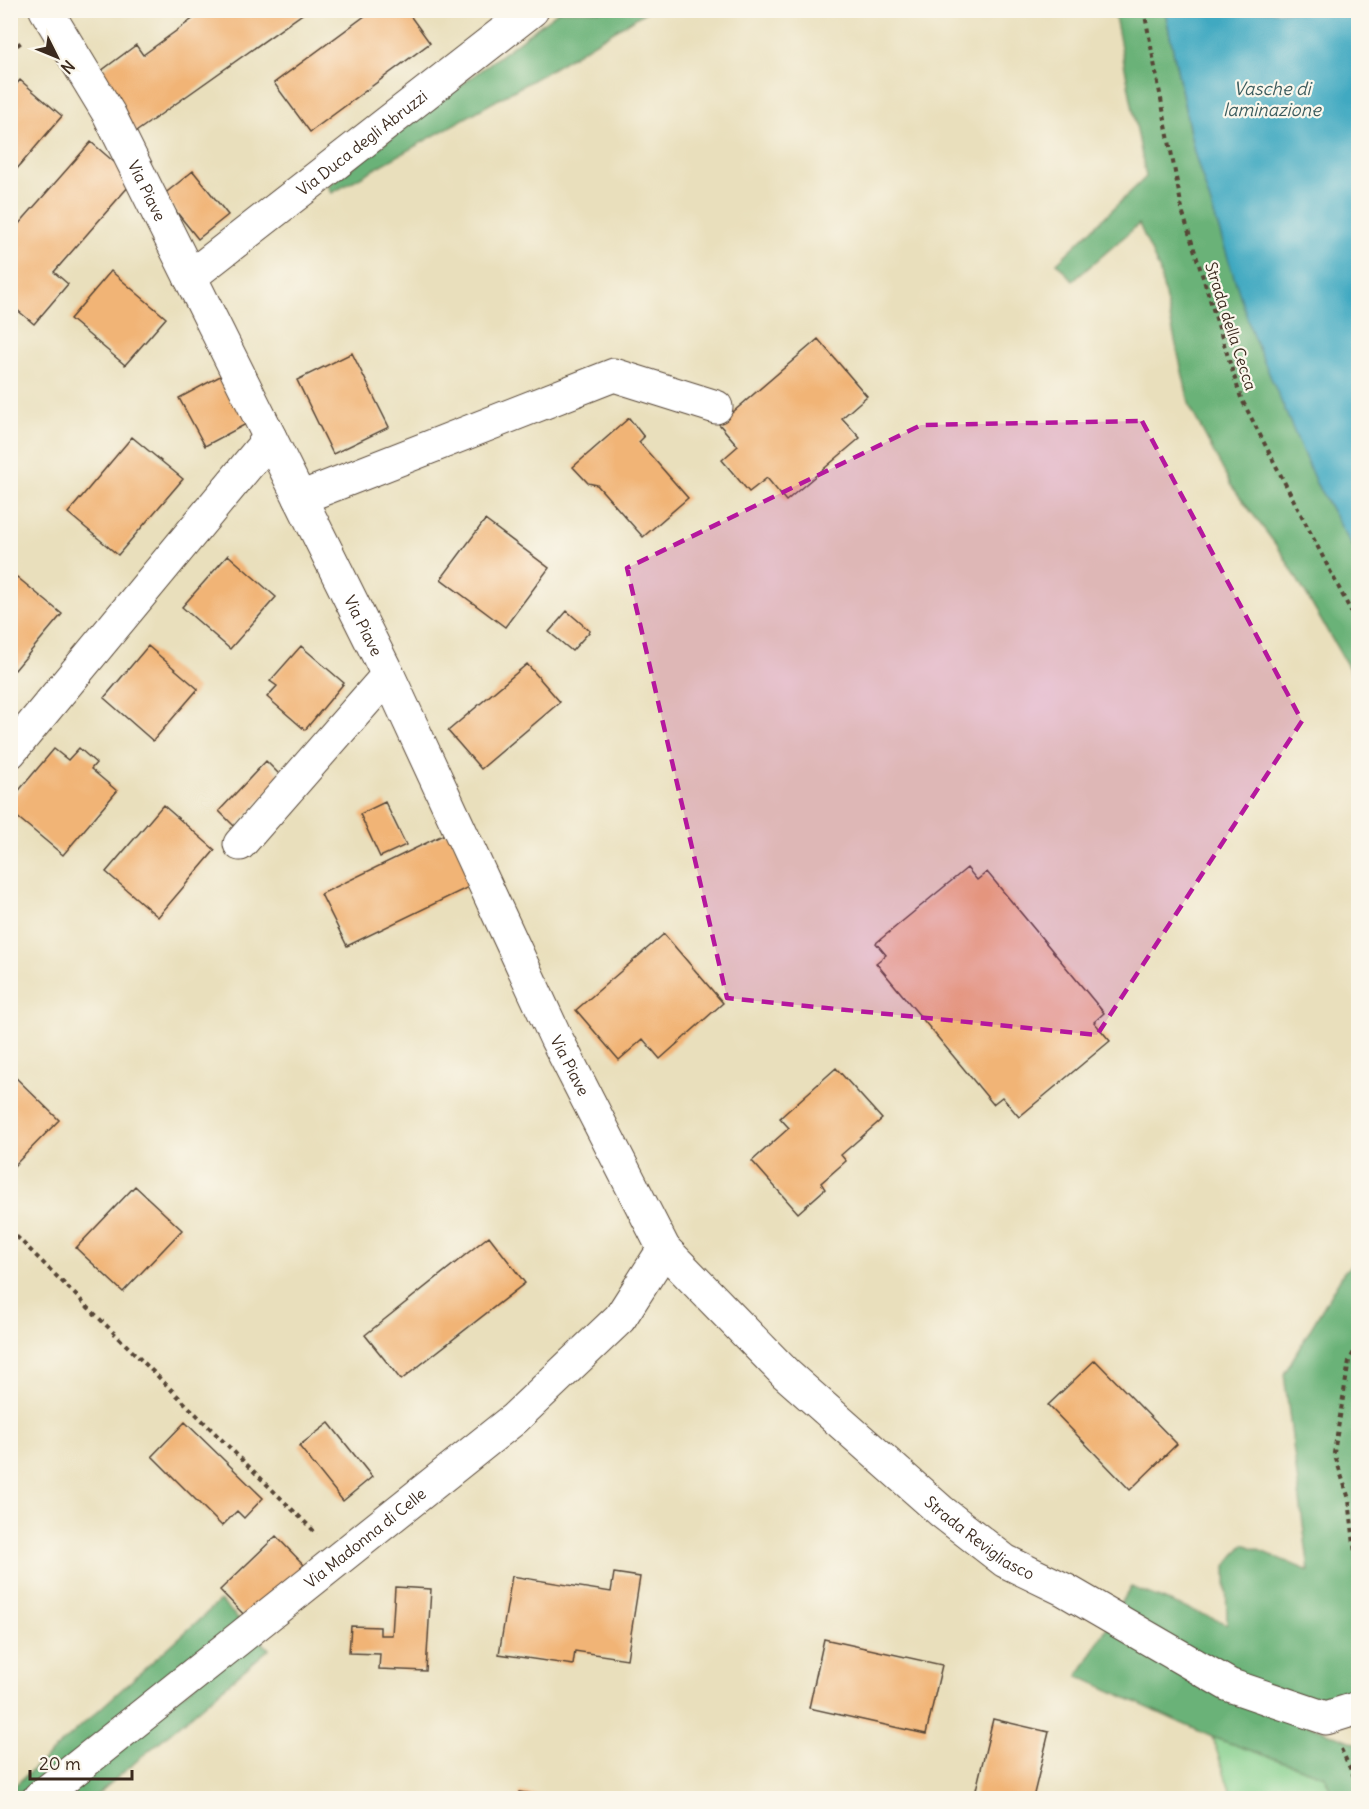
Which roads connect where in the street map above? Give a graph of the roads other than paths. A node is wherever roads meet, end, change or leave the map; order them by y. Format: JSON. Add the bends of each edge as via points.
{"nodes":[{"id":1,"x":46,"y":10,"type":"edge"},
{"id":2,"x":532,"y":10,"type":"edge"},
{"id":3,"x":190,"y":277,"type":"junction"},
{"id":4,"x":716,"y":407,"type":"dead end"},
{"id":5,"x":270,"y":438,"type":"junction"},
{"id":6,"x":300,"y":498,"type":"junction"},
{"id":7,"x":388,"y":675,"type":"junction"},
{"id":8,"x":10,"y":752,"type":"edge"},
{"id":9,"x":240,"y":844,"type":"dead end"},
{"id":10,"x":664,"y":1249,"type":"junction"},
{"id":11,"x":1359,"y":1708,"type":"edge"},
{"id":12,"x":39,"y":1798,"type":"edge"}],
"edges":[{"from":1,"to":3,"type":"street","name":"Via Piave","via":[[109,114]]},
{"from":2,"to":3,"type":"street","name":"Via Duca degli Abruzzi"},
{"from":3,"to":5,"type":"street","name":"Via Piave"},
{"from":4,"to":6,"type":"street","via":[[614,375]]},
{"from":5,"to":6,"type":"street","name":"Via Piave"},
{"from":5,"to":8,"type":"street"},
{"from":6,"to":7,"type":"street","name":"Via Piave"},
{"from":7,"to":9,"type":"street"},
{"from":7,"to":10,"type":"street","name":"Via Piave","via":[[556,1038]]},
{"from":10,"to":11,"type":"street","name":"Strada Revigliasco","via":[[786,1374],[942,1512],[1005,1561],[1065,1590],[1229,1685],[1326,1718]]},
{"from":10,"to":12,"type":"street","name":"Via Madonna di Celle","via":[[620,1318],[514,1419]]}]}
